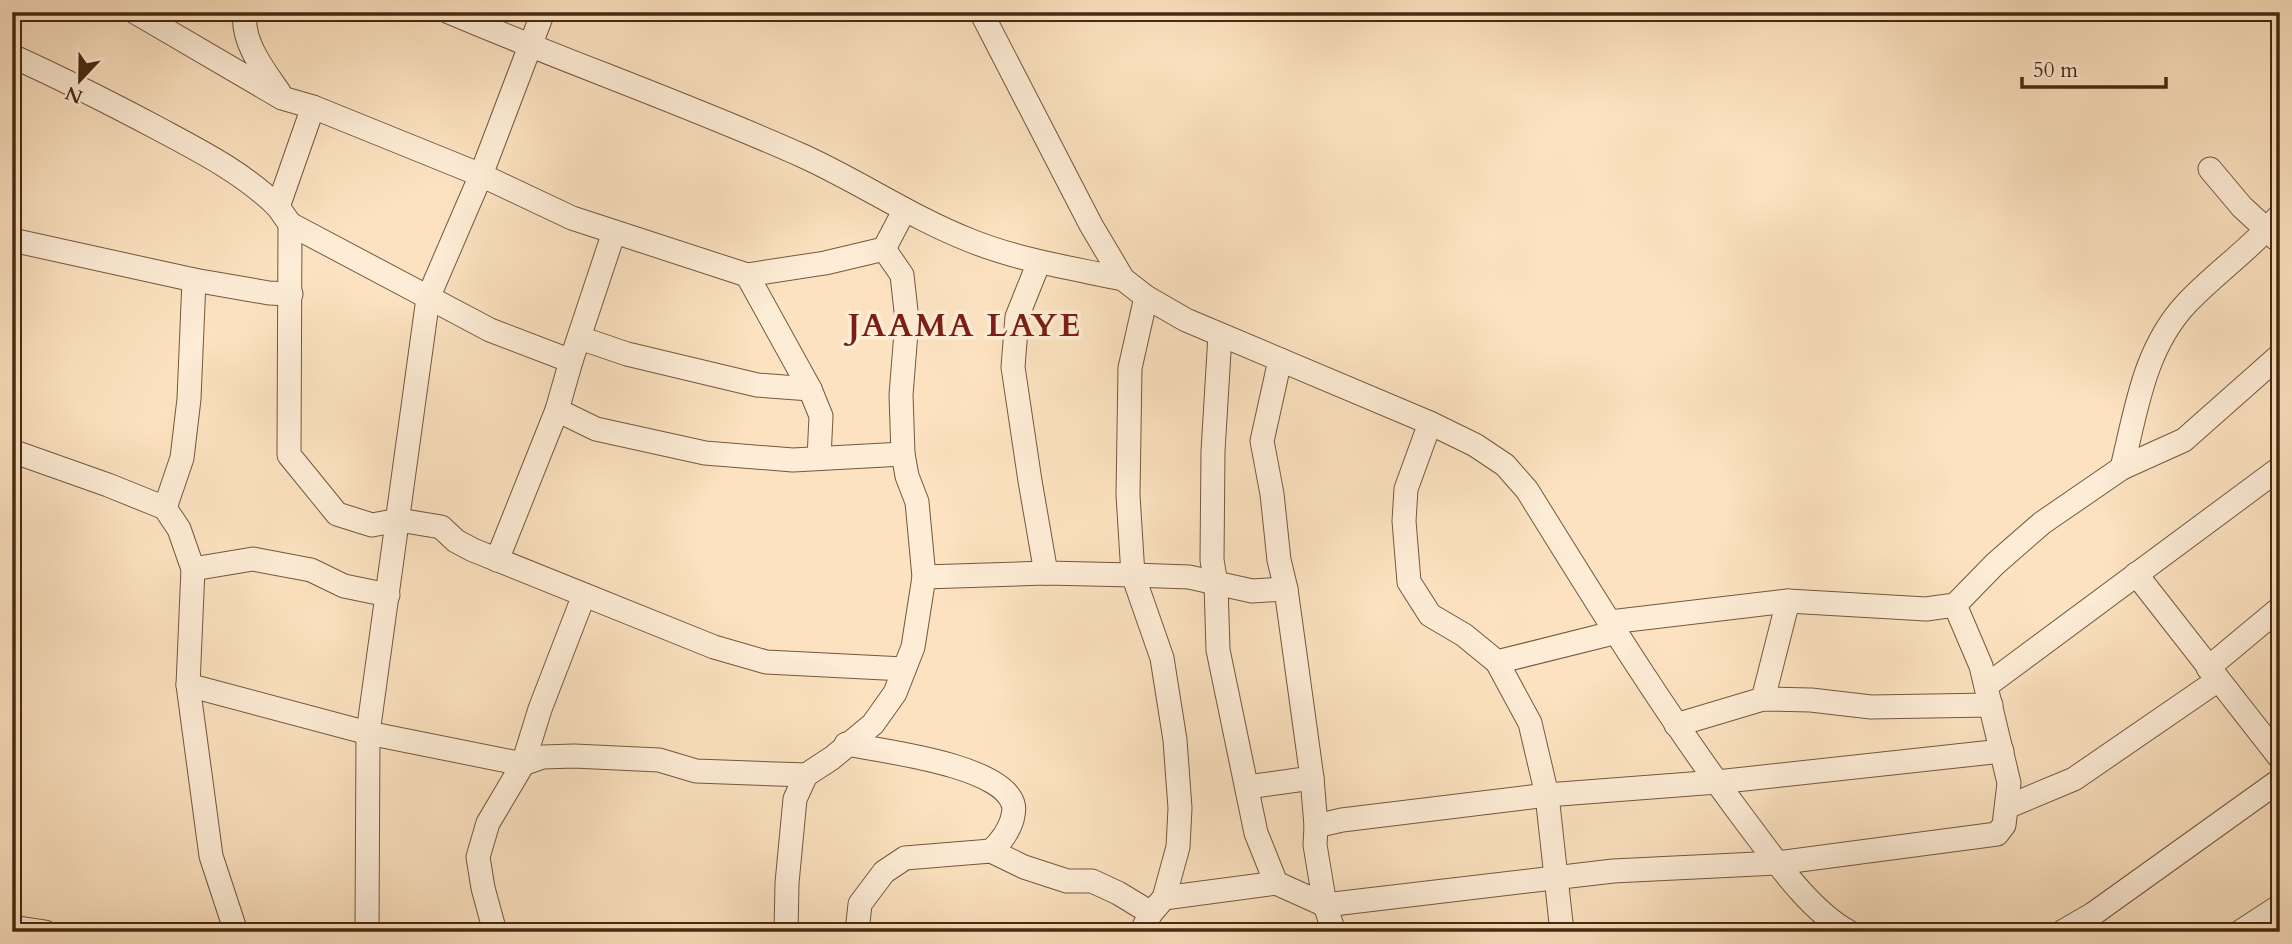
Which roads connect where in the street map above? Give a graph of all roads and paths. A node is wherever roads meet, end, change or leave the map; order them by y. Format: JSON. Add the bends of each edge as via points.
{"nodes":[{"id":1,"x":135,"y":12,"type":"edge"},
{"id":2,"x":245,"y":12,"type":"edge"},
{"id":3,"x":449,"y":12,"type":"edge"},
{"id":4,"x":543,"y":12,"type":"edge"},
{"id":5,"x":981,"y":12,"type":"edge"},
{"id":6,"x":529,"y":46,"type":"junction"},
{"id":7,"x":12,"y":55,"type":"edge"},
{"id":8,"x":282,"y":98,"type":"junction"},
{"id":9,"x":313,"y":107,"type":"junction"},
{"id":10,"x":2210,"y":169,"type":"dead end"},
{"id":11,"x":481,"y":175,"type":"junction"},
{"id":12,"x":904,"y":211,"type":"junction"},
{"id":13,"x":284,"y":216,"type":"junction"},
{"id":14,"x":2275,"y":229,"type":"edge"},
{"id":15,"x":614,"y":232,"type":"junction"},
{"id":16,"x":12,"y":240,"type":"edge"},
{"id":17,"x":884,"y":249,"type":"junction"},
{"id":18,"x":1039,"y":262,"type":"junction"},
{"id":19,"x":747,"y":275,"type":"junction"},
{"id":20,"x":1123,"y":279,"type":"junction"},
{"id":21,"x":194,"y":280,"type":"junction"},
{"id":22,"x":291,"y":294,"type":"junction"},
{"id":23,"x":1146,"y":297,"type":"junction"},
{"id":24,"x":428,"y":298,"type":"junction"},
{"id":25,"x":1220,"y":335,"type":"junction"},
{"id":26,"x":580,"y":338,"type":"junction"},
{"id":27,"x":2280,"y":355,"type":"edge"},
{"id":28,"x":1280,"y":360,"type":"junction"},
{"id":29,"x":571,"y":361,"type":"junction"},
{"id":30,"x":810,"y":389,"type":"junction"},
{"id":31,"x":557,"y":410,"type":"junction"},
{"id":32,"x":1430,"y":423,"type":"junction"},
{"id":33,"x":12,"y":451,"type":"edge"},
{"id":34,"x":903,"y":454,"type":"junction"},
{"id":35,"x":819,"y":458,"type":"junction"},
{"id":36,"x":2122,"y":468,"type":"junction"},
{"id":37,"x":2280,"y":468,"type":"edge"},
{"id":38,"x":165,"y":508,"type":"junction"},
{"id":39,"x":399,"y":520,"type":"junction"},
{"id":40,"x":497,"y":560,"type":"junction"},
{"id":41,"x":193,"y":569,"type":"junction"},
{"id":42,"x":1046,"y":573,"type":"junction"},
{"id":43,"x":2136,"y":574,"type":"junction"},
{"id":44,"x":1133,"y":575,"type":"junction"},
{"id":45,"x":924,"y":577,"type":"junction"},
{"id":46,"x":1216,"y":584,"type":"junction"},
{"id":47,"x":1286,"y":589,"type":"junction"},
{"id":48,"x":388,"y":595,"type":"junction"},
{"id":49,"x":584,"y":595,"type":"junction"},
{"id":50,"x":1788,"y":600,"type":"junction"},
{"id":51,"x":1955,"y":605,"type":"junction"},
{"id":52,"x":2280,"y":608,"type":"edge"},
{"id":53,"x":1613,"y":627,"type":"junction"},
{"id":54,"x":1497,"y":662,"type":"junction"},
{"id":55,"x":904,"y":669,"type":"junction"},
{"id":56,"x":2213,"y":674,"type":"junction"},
{"id":57,"x":188,"y":685,"type":"junction"},
{"id":58,"x":1989,"y":696,"type":"junction"},
{"id":59,"x":1763,"y":699,"type":"junction"},
{"id":60,"x":1676,"y":725,"type":"junction"},
{"id":61,"x":368,"y":733,"type":"junction"},
{"id":62,"x":846,"y":744,"type":"junction"},
{"id":63,"x":2002,"y":751,"type":"junction"},
{"id":64,"x":2280,"y":758,"type":"edge"},
{"id":65,"x":523,"y":764,"type":"junction"},
{"id":66,"x":806,"y":775,"type":"junction"},
{"id":67,"x":1312,"y":778,"type":"junction"},
{"id":68,"x":2280,"y":780,"type":"edge"},
{"id":69,"x":1717,"y":782,"type":"junction"},
{"id":70,"x":1247,"y":787,"type":"junction"},
{"id":71,"x":1547,"y":795,"type":"junction"},
{"id":72,"x":2007,"y":807,"type":"junction"},
{"id":73,"x":1316,"y":826,"type":"junction"},
{"id":74,"x":991,"y":850,"type":"junction"},
{"id":75,"x":1777,"y":863,"type":"junction"},
{"id":76,"x":1556,"y":878,"type":"junction"},
{"id":77,"x":1276,"y":883,"type":"junction"},
{"id":78,"x":1325,"y":905,"type":"junction"},
{"id":79,"x":2280,"y":906,"type":"edge"},
{"id":80,"x":1152,"y":914,"type":"edge"},
{"id":81,"x":2099,"y":923,"type":"edge"},
{"id":82,"x":12,"y":928,"type":"edge"},
{"id":83,"x":45,"y":932,"type":"edge"},
{"id":84,"x":236,"y":932,"type":"edge"},
{"id":85,"x":367,"y":932,"type":"edge"},
{"id":86,"x":495,"y":932,"type":"edge"},
{"id":87,"x":786,"y":932,"type":"edge"},
{"id":88,"x":857,"y":932,"type":"edge"},
{"id":89,"x":1334,"y":932,"type":"edge"},
{"id":90,"x":1562,"y":932,"type":"edge"},
{"id":91,"x":1849,"y":932,"type":"edge"},
{"id":92,"x":2062,"y":932,"type":"edge"},
{"id":93,"x":2241,"y":932,"type":"edge"}],
"edges":[{"from":1,"to":8,"type":"street"},
{"from":2,"to":8,"type":"street","via":[[243,25],[253,51]]},
{"from":3,"to":6,"type":"street"},
{"from":4,"to":6,"type":"street"},
{"from":5,"to":20,"type":"street"},
{"from":6,"to":11,"type":"street"},
{"from":6,"to":12,"type":"street","via":[[806,158]]},
{"from":7,"to":13,"type":"street","via":[[212,158],[262,191]]},
{"from":8,"to":9,"type":"street"},
{"from":9,"to":11,"type":"street"},
{"from":9,"to":13,"type":"street"},
{"from":10,"to":14,"type":"street","via":[[2242,206]]},
{"from":11,"to":15,"type":"street","via":[[572,218]]},
{"from":11,"to":24,"type":"street"},
{"from":12,"to":17,"type":"street"},
{"from":12,"to":18,"type":"street","via":[[970,241]]},
{"from":13,"to":22,"type":"street"},
{"from":13,"to":24,"type":"street"},
{"from":14,"to":36,"type":"street","via":[[2185,305],[2161,337],[2146,371]]},
{"from":15,"to":19,"type":"street"},
{"from":15,"to":26,"type":"street"},
{"from":16,"to":21,"type":"street"},
{"from":17,"to":19,"type":"street","via":[[825,264]]},
{"from":17,"to":34,"type":"street","via":[[902,275],[907,320],[901,395]]},
{"from":18,"to":20,"type":"street"},
{"from":18,"to":42,"type":"street","via":[[1017,317],[1013,367]]},
{"from":19,"to":30,"type":"street"},
{"from":20,"to":23,"type":"street"},
{"from":21,"to":22,"type":"street"},
{"from":21,"to":38,"type":"street","via":[[182,458]]},
{"from":22,"to":39,"type":"street","via":[[289,455],[337,514],[372,525]]},
{"from":23,"to":25,"type":"street"},
{"from":23,"to":44,"type":"street","via":[[1130,368],[1128,495]]},
{"from":24,"to":29,"type":"street","via":[[490,330]]},
{"from":24,"to":39,"type":"street"},
{"from":25,"to":28,"type":"street"},
{"from":25,"to":46,"type":"street","via":[[1213,451]]},
{"from":26,"to":29,"type":"street"},
{"from":26,"to":30,"type":"street","via":[[757,385]]},
{"from":27,"to":36,"type":"street","via":[[2184,440]]},
{"from":28,"to":32,"type":"street"},
{"from":28,"to":47,"type":"street","via":[[1262,441]]},
{"from":29,"to":31,"type":"street"},
{"from":30,"to":35,"type":"street","via":[[821,416]]},
{"from":31,"to":35,"type":"street","via":[[596,429],[705,453]]},
{"from":31,"to":40,"type":"street"},
{"from":32,"to":53,"type":"street","via":[[1505,465],[1527,490]]},
{"from":32,"to":54,"type":"street","via":[[1406,489],[1409,582],[1430,615]]},
{"from":33,"to":38,"type":"street"},
{"from":34,"to":35,"type":"street"},
{"from":34,"to":45,"type":"street","via":[[917,502]]},
{"from":36,"to":51,"type":"street","via":[[2042,523]]},
{"from":37,"to":43,"type":"street"},
{"from":38,"to":41,"type":"street"},
{"from":39,"to":40,"type":"street","via":[[441,527],[456,541]]},
{"from":39,"to":48,"type":"street"},
{"from":40,"to":49,"type":"street"},
{"from":41,"to":48,"type":"street","via":[[253,559],[311,569],[344,586]]},
{"from":41,"to":57,"type":"street"},
{"from":42,"to":44,"type":"street"},
{"from":42,"to":45,"type":"street"},
{"from":43,"to":56,"type":"street"},
{"from":43,"to":58,"type":"street"},
{"from":44,"to":46,"type":"street","via":[[1189,577]]},
{"from":44,"to":80,"type":"street","via":[[1163,658],[1180,808],[1178,847]]},
{"from":45,"to":55,"type":"street","via":[[913,647]]},
{"from":46,"to":47,"type":"street","via":[[1252,591]]},
{"from":46,"to":70,"type":"street","via":[[1217,650]]},
{"from":47,"to":67,"type":"street"},
{"from":48,"to":61,"type":"street"},
{"from":49,"to":55,"type":"street","via":[[714,647],[766,662]]},
{"from":49,"to":65,"type":"street"},
{"from":50,"to":51,"type":"street","via":[[1926,609]]},
{"from":50,"to":53,"type":"street"},
{"from":50,"to":59,"type":"street"},
{"from":51,"to":58,"type":"street"},
{"from":52,"to":56,"type":"street"},
{"from":53,"to":54,"type":"street"},
{"from":53,"to":60,"type":"street"},
{"from":54,"to":71,"type":"street","via":[[1530,723]]},
{"from":55,"to":62,"type":"street","via":[[895,693],[873,724]]},
{"from":56,"to":64,"type":"street"},
{"from":56,"to":72,"type":"street","via":[[2074,779]]},
{"from":57,"to":61,"type":"street"},
{"from":57,"to":84,"type":"street","via":[[211,856]]},
{"from":58,"to":59,"type":"street","via":[[1871,708]]},
{"from":58,"to":63,"type":"street"},
{"from":59,"to":60,"type":"street"},
{"from":60,"to":69,"type":"street"},
{"from":61,"to":65,"type":"street"},
{"from":61,"to":85,"type":"street"},
{"from":62,"to":66,"type":"street"},
{"from":62,"to":74,"type":"street","via":[[959,766],[995,784],[1014,807],[1001,842]]},
{"from":63,"to":69,"type":"street"},
{"from":63,"to":72,"type":"street","via":[[2009,783]]},
{"from":65,"to":66,"type":"street","via":[[543,757],[574,756],[659,760],[695,771]]},
{"from":65,"to":86,"type":"street","via":[[488,822],[478,857]]},
{"from":66,"to":87,"type":"street","via":[[794,799]]},
{"from":67,"to":70,"type":"street"},
{"from":67,"to":73,"type":"street"},
{"from":68,"to":81,"type":"street"},
{"from":69,"to":71,"type":"street"},
{"from":69,"to":75,"type":"street"},
{"from":70,"to":77,"type":"street","via":[[1256,833]]},
{"from":71,"to":73,"type":"street"},
{"from":71,"to":76,"type":"street"},
{"from":72,"to":75,"type":"street","via":[[1997,834]]},
{"from":73,"to":78,"type":"street"},
{"from":74,"to":80,"type":"street","via":[[1067,881],[1092,881]]},
{"from":74,"to":88,"type":"street","via":[[905,858],[884,872],[860,904]]},
{"from":75,"to":76,"type":"street"},
{"from":75,"to":91,"type":"street","via":[[1832,923]]},
{"from":76,"to":78,"type":"street"},
{"from":76,"to":90,"type":"street"},
{"from":77,"to":78,"type":"street"},
{"from":77,"to":80,"type":"street"},
{"from":78,"to":89,"type":"street"},
{"from":79,"to":93,"type":"street"},
{"from":81,"to":92,"type":"street"},
{"from":82,"to":83,"type":"street"}]}
